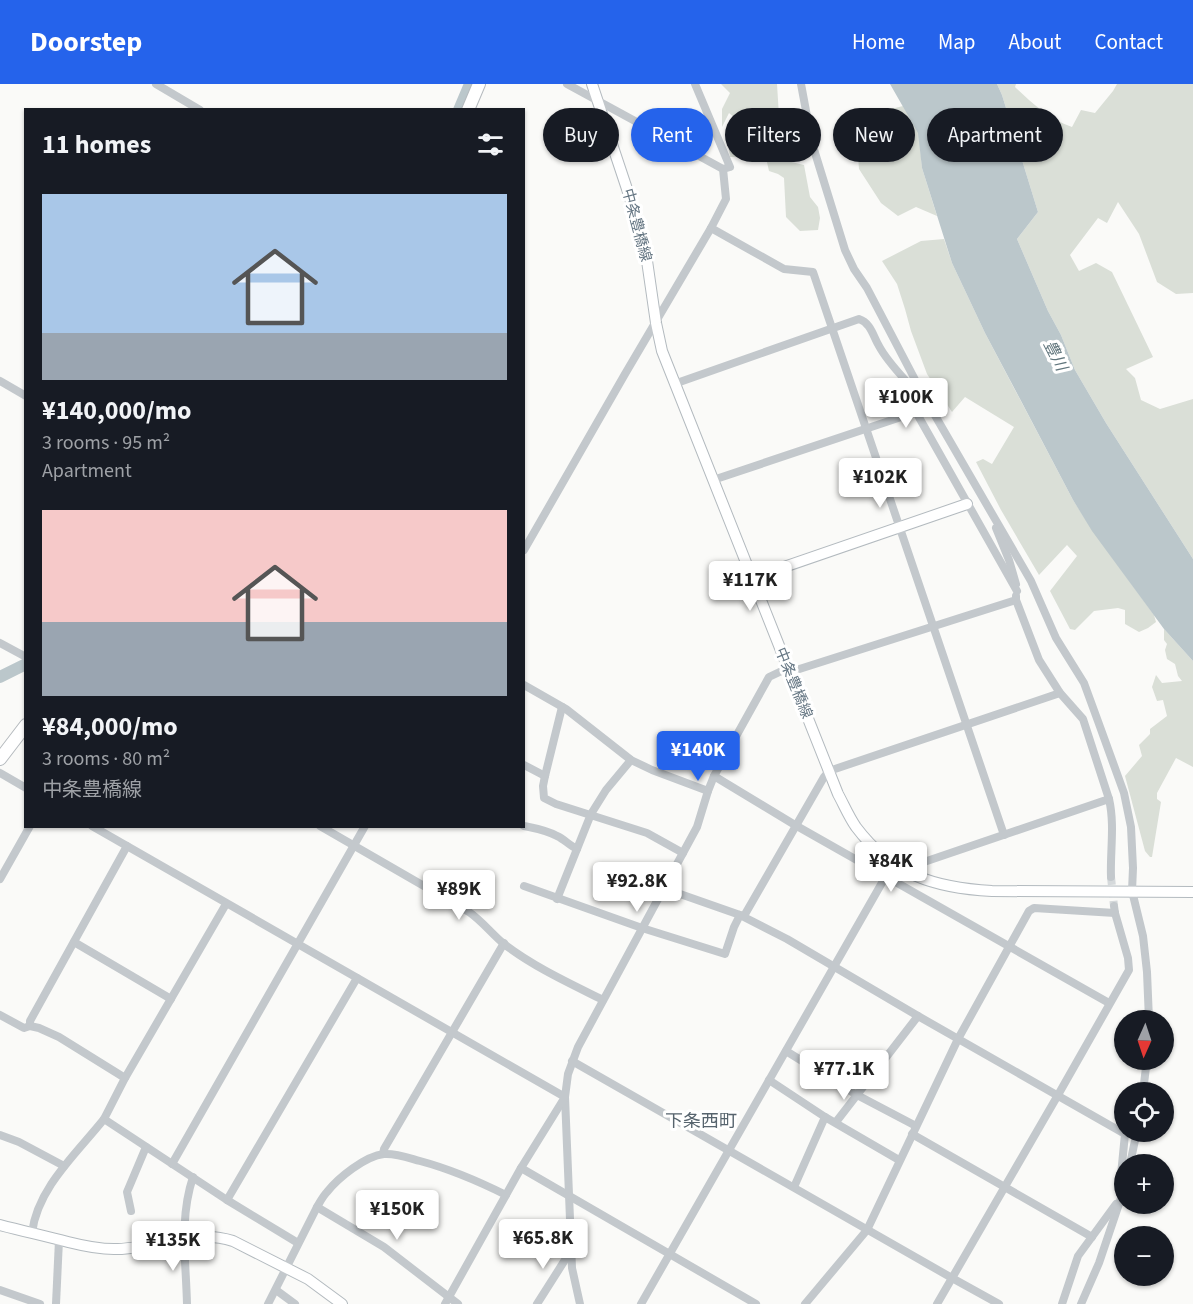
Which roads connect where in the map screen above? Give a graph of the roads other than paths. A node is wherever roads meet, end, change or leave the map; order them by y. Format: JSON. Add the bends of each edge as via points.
{"nodes":[{"id":1,"x":156,"y":84,"type":"edge"},
{"id":2,"x":479,"y":84,"type":"edge"},
{"id":3,"x":567,"y":84,"type":"edge"},
{"id":4,"x":592,"y":84,"type":"edge"},
{"id":5,"x":695,"y":84,"type":"edge"},
{"id":6,"x":801,"y":84,"type":"edge"},
{"id":7,"x":598,"y":101,"type":"junction"},
{"id":8,"x":197,"y":108,"type":"edge"},
{"id":9,"x":469,"y":108,"type":"edge"},
{"id":10,"x":723,"y":169,"type":"junction"},
{"id":11,"x":711,"y":228,"type":"junction"},
{"id":12,"x":656,"y":322,"type":"junction"},
{"id":13,"x":833,"y":328,"type":"junction"},
{"id":14,"x":0,"y":381,"type":"edge"},
{"id":15,"x":674,"y":384,"type":"junction"},
{"id":16,"x":922,"y":393,"type":"junction"},
{"id":17,"x":24,"y":395,"type":"edge"},
{"id":18,"x":867,"y":429,"type":"junction"},
{"id":19,"x":713,"y":480,"type":"junction"},
{"id":20,"x":968,"y":504,"type":"junction"},
{"id":21,"x":995,"y":519,"type":"junction"},
{"id":22,"x":977,"y":521,"type":"junction"},
{"id":23,"x":900,"y":527,"type":"junction"},
{"id":24,"x":525,"y":548,"type":"edge"},
{"id":25,"x":1009,"y":560,"type":"junction"},
{"id":26,"x":752,"y":578,"type":"junction"},
{"id":27,"x":1031,"y":581,"type":"junction"},
{"id":28,"x":1016,"y":595,"type":"junction"},
{"id":29,"x":933,"y":626,"type":"junction"},
{"id":30,"x":0,"y":643,"type":"edge"},
{"id":31,"x":24,"y":656,"type":"edge"},
{"id":32,"x":789,"y":670,"type":"junction"},
{"id":33,"x":525,"y":686,"type":"edge"},
{"id":34,"x":1060,"y":693,"type":"junction"},
{"id":35,"x":562,"y":707,"type":"junction"},
{"id":36,"x":966,"y":725,"type":"junction"},
{"id":37,"x":24,"y":728,"type":"edge"},
{"id":38,"x":0,"y":759,"type":"edge"},
{"id":39,"x":631,"y":760,"type":"junction"},
{"id":40,"x":525,"y":766,"type":"edge"},
{"id":41,"x":829,"y":771,"type":"junction"},
{"id":42,"x":0,"y":773,"type":"edge"},
{"id":43,"x":545,"y":776,"type":"junction"},
{"id":44,"x":714,"y":776,"type":"junction"},
{"id":45,"x":24,"y":787,"type":"edge"},
{"id":46,"x":708,"y":791,"type":"junction"},
{"id":47,"x":1108,"y":799,"type":"junction"},
{"id":48,"x":591,"y":814,"type":"junction"},
{"id":49,"x":795,"y":825,"type":"junction"},
{"id":50,"x":525,"y":826,"type":"edge"},
{"id":51,"x":29,"y":828,"type":"edge"},
{"id":52,"x":95,"y":828,"type":"edge"},
{"id":53,"x":323,"y":828,"type":"edge"},
{"id":54,"x":364,"y":828,"type":"edge"},
{"id":55,"x":1004,"y":836,"type":"junction"},
{"id":56,"x":126,"y":846,"type":"junction"},
{"id":57,"x":354,"y":846,"type":"junction"},
{"id":58,"x":577,"y":849,"type":"junction"},
{"id":59,"x":683,"y":853,"type":"junction"},
{"id":60,"x":901,"y":868,"type":"junction"},
{"id":61,"x":887,"y":877,"type":"junction"},
{"id":62,"x":1112,"y":877,"type":"tunnel mouth"},
{"id":63,"x":0,"y":879,"type":"edge"},
{"id":64,"x":524,"y":886,"type":"dead end"},
{"id":65,"x":663,"y":888,"type":"junction"},
{"id":66,"x":1132,"y":891,"type":"junction"},
{"id":67,"x":1193,"y":892,"type":"edge"},
{"id":68,"x":557,"y":899,"type":"junction"},
{"id":69,"x":226,"y":904,"type":"junction"},
{"id":70,"x":742,"y":916,"type":"junction"},
{"id":71,"x":642,"y":928,"type":"junction"},
{"id":72,"x":74,"y":942,"type":"junction"},
{"id":73,"x":297,"y":944,"type":"junction"},
{"id":74,"x":504,"y":944,"type":"junction"},
{"id":75,"x":1010,"y":947,"type":"junction"},
{"id":76,"x":834,"y":966,"type":"junction"},
{"id":77,"x":357,"y":978,"type":"junction"},
{"id":78,"x":171,"y":999,"type":"junction"},
{"id":79,"x":603,"y":1000,"type":"junction"},
{"id":80,"x":1109,"y":1004,"type":"junction"},
{"id":81,"x":1149,"y":1010,"type":"edge"},
{"id":82,"x":0,"y":1016,"type":"edge"},
{"id":83,"x":918,"y":1016,"type":"junction"},
{"id":84,"x":30,"y":1026,"type":"junction"},
{"id":85,"x":452,"y":1032,"type":"junction"},
{"id":86,"x":958,"y":1038,"type":"junction"},
{"id":87,"x":786,"y":1051,"type":"junction"},
{"id":88,"x":572,"y":1061,"type":"junction"},
{"id":89,"x":125,"y":1078,"type":"junction"},
{"id":90,"x":769,"y":1080,"type":"junction"},
{"id":91,"x":857,"y":1095,"type":"junction"},
{"id":92,"x":1058,"y":1095,"type":"junction"},
{"id":93,"x":565,"y":1097,"type":"junction"},
{"id":94,"x":825,"y":1117,"type":"junction"},
{"id":95,"x":104,"y":1119,"type":"junction"},
{"id":96,"x":836,"y":1122,"type":"junction"},
{"id":97,"x":914,"y":1130,"type":"junction"},
{"id":98,"x":0,"y":1136,"type":"edge"},
{"id":99,"x":146,"y":1147,"type":"junction"},
{"id":100,"x":729,"y":1150,"type":"junction"},
{"id":101,"x":383,"y":1154,"type":"junction"},
{"id":102,"x":1123,"y":1154,"type":"edge"},
{"id":103,"x":899,"y":1160,"type":"junction"},
{"id":104,"x":172,"y":1164,"type":"junction"},
{"id":105,"x":64,"y":1166,"type":"junction"},
{"id":106,"x":521,"y":1168,"type":"junction"},
{"id":107,"x":194,"y":1177,"type":"junction"},
{"id":108,"x":794,"y":1187,"type":"junction"},
{"id":109,"x":1005,"y":1188,"type":"junction"},
{"id":110,"x":506,"y":1195,"type":"junction"},
{"id":111,"x":568,"y":1195,"type":"junction"},
{"id":112,"x":227,"y":1200,"type":"junction"},
{"id":113,"x":317,"y":1207,"type":"junction"},
{"id":114,"x":1114,"y":1207,"type":"edge"},
{"id":115,"x":131,"y":1211,"type":"dead end"},
{"id":116,"x":1116,"y":1214,"type":"edge"},
{"id":117,"x":0,"y":1225,"type":"edge"},
{"id":118,"x":867,"y":1230,"type":"junction"},
{"id":119,"x":32,"y":1233,"type":"junction"},
{"id":120,"x":1092,"y":1237,"type":"junction"},
{"id":121,"x":183,"y":1238,"type":"junction"},
{"id":122,"x":59,"y":1240,"type":"junction"},
{"id":123,"x":298,"y":1243,"type":"junction"},
{"id":124,"x":571,"y":1250,"type":"junction"},
{"id":125,"x":670,"y":1254,"type":"junction"},
{"id":126,"x":286,"y":1267,"type":"junction"},
{"id":127,"x":952,"y":1278,"type":"junction"},
{"id":128,"x":0,"y":1290,"type":"edge"},
{"id":129,"x":276,"y":1290,"type":"junction"},
{"id":130,"x":447,"y":1300,"type":"edge"},
{"id":131,"x":40,"y":1304,"type":"edge"},
{"id":132,"x":56,"y":1304,"type":"edge"},
{"id":133,"x":187,"y":1304,"type":"edge"},
{"id":134,"x":268,"y":1304,"type":"edge"},
{"id":135,"x":295,"y":1304,"type":"edge"},
{"id":136,"x":342,"y":1304,"type":"edge"},
{"id":137,"x":458,"y":1304,"type":"edge"},
{"id":138,"x":537,"y":1304,"type":"edge"},
{"id":139,"x":580,"y":1304,"type":"edge"},
{"id":140,"x":641,"y":1304,"type":"edge"},
{"id":141,"x":756,"y":1304,"type":"edge"},
{"id":142,"x":805,"y":1304,"type":"edge"},
{"id":143,"x":937,"y":1304,"type":"edge"},
{"id":144,"x":999,"y":1304,"type":"edge"},
{"id":145,"x":1062,"y":1304,"type":"edge"},
{"id":146,"x":1081,"y":1304,"type":"edge"}],
"edges":[{"from":1,"to":8,"type":"street"},
{"from":2,"to":9,"type":"main road"},
{"from":3,"to":7,"type":"street"},
{"from":4,"to":7,"type":"main road","name":"中条豊橋線"},
{"from":5,"to":10,"type":"street","via":[[730,167]]},
{"from":6,"to":16,"type":"street","via":[[812,143],[844,250]]},
{"from":7,"to":10,"type":"street"},
{"from":7,"to":12,"type":"main road","name":"中条豊橋線","via":[[644,240]]},
{"from":10,"to":11,"type":"street","via":[[726,199]]},
{"from":11,"to":12,"type":"street"},
{"from":11,"to":13,"type":"street","via":[[784,269],[813,272]]},
{"from":12,"to":15,"type":"main road","name":"中条豊橋線"},
{"from":12,"to":24,"type":"street"},
{"from":13,"to":15,"type":"street"},
{"from":13,"to":16,"type":"street","via":[[859,319],[864,321],[887,359],[916,392]]},
{"from":13,"to":18,"type":"street"},
{"from":14,"to":17,"type":"street"},
{"from":15,"to":19,"type":"main road","name":"中条豊橋線"},
{"from":16,"to":21,"type":"street"},
{"from":18,"to":19,"type":"street"},
{"from":18,"to":20,"type":"street","via":[[916,412]]},
{"from":18,"to":23,"type":"street"},
{"from":19,"to":26,"type":"main road","name":"中条豊橋線"},
{"from":20,"to":22,"type":"street"},
{"from":20,"to":23,"type":"main road"},
{"from":21,"to":25,"type":"street"},
{"from":21,"to":27,"type":"street"},
{"from":22,"to":25,"type":"street"},
{"from":22,"to":28,"type":"street"},
{"from":23,"to":26,"type":"main road"},
{"from":23,"to":29,"type":"street"},
{"from":25,"to":27,"type":"street"},
{"from":25,"to":28,"type":"street"},
{"from":26,"to":32,"type":"main road","name":"中条豊橋線"},
{"from":27,"to":66,"type":"street","via":[[1056,638],[1084,683],[1124,793],[1131,827]]},
{"from":28,"to":29,"type":"street"},
{"from":28,"to":34,"type":"street","via":[[1039,660]]},
{"from":29,"to":32,"type":"street"},
{"from":29,"to":36,"type":"street"},
{"from":30,"to":31,"type":"street"},
{"from":32,"to":41,"type":"main road","name":"中条豊橋線"},
{"from":32,"to":44,"type":"street","via":[[769,676]]},
{"from":33,"to":35,"type":"street"},
{"from":34,"to":36,"type":"street"},
{"from":34,"to":47,"type":"street","via":[[1083,719]]},
{"from":35,"to":39,"type":"street"},
{"from":35,"to":43,"type":"street"},
{"from":36,"to":41,"type":"street"},
{"from":36,"to":55,"type":"street"},
{"from":37,"to":38,"type":"main road"},
{"from":39,"to":46,"type":"street"},
{"from":39,"to":48,"type":"street"},
{"from":40,"to":43,"type":"street"},
{"from":41,"to":49,"type":"street"},
{"from":41,"to":60,"type":"main road","name":"中条豊橋線","via":[[855,825],[869,843]]},
{"from":42,"to":45,"type":"street"},
{"from":43,"to":48,"type":"street","via":[[544,798]]},
{"from":44,"to":46,"type":"street"},
{"from":44,"to":49,"type":"street"},
{"from":46,"to":59,"type":"street","via":[[697,827]]},
{"from":47,"to":55,"type":"street"},
{"from":47,"to":62,"type":"street","via":[[1113,834]]},
{"from":48,"to":58,"type":"street"},
{"from":48,"to":59,"type":"street","via":[[647,833]]},
{"from":49,"to":61,"type":"street"},
{"from":49,"to":70,"type":"street"},
{"from":50,"to":58,"type":"street","via":[[557,836]]},
{"from":51,"to":63,"type":"street"},
{"from":52,"to":56,"type":"street"},
{"from":53,"to":57,"type":"street"},
{"from":54,"to":57,"type":"street"},
{"from":55,"to":60,"type":"street"},
{"from":56,"to":69,"type":"street"},
{"from":56,"to":72,"type":"street"},
{"from":57,"to":73,"type":"street"},
{"from":57,"to":74,"type":"street","via":[[477,918]]},
{"from":58,"to":68,"type":"street"},
{"from":59,"to":65,"type":"street"},
{"from":60,"to":61,"type":"street"},
{"from":60,"to":66,"type":"main road","name":"中条豊橋線","via":[[921,879],[963,889]]},
{"from":61,"to":75,"type":"street"},
{"from":61,"to":76,"type":"street"},
{"from":64,"to":68,"type":"street"},
{"from":65,"to":70,"type":"street"},
{"from":65,"to":71,"type":"street"},
{"from":66,"to":67,"type":"main road","name":"中条豊橋線"},
{"from":66,"to":81,"type":"street","via":[[1143,936]]},
{"from":68,"to":71,"type":"street"},
{"from":69,"to":73,"type":"street"},
{"from":69,"to":78,"type":"street"},
{"from":70,"to":71,"type":"street","via":[[725,954]]},
{"from":70,"to":76,"type":"street"},
{"from":71,"to":79,"type":"street"},
{"from":72,"to":78,"type":"street"},
{"from":72,"to":84,"type":"street"},
{"from":73,"to":77,"type":"street"},
{"from":73,"to":104,"type":"street"},
{"from":74,"to":79,"type":"street","via":[[548,973]]},
{"from":74,"to":85,"type":"street"},
{"from":75,"to":80,"type":"street"},
{"from":75,"to":80,"type":"street","via":[[1034,908],[1114,910],[1129,970]]},
{"from":75,"to":86,"type":"street"},
{"from":76,"to":83,"type":"street"},
{"from":76,"to":87,"type":"street"},
{"from":77,"to":85,"type":"street"},
{"from":77,"to":112,"type":"street"},
{"from":78,"to":89,"type":"street"},
{"from":79,"to":88,"type":"street"},
{"from":80,"to":92,"type":"street"},
{"from":82,"to":84,"type":"street","via":[[24,1028]]},
{"from":83,"to":86,"type":"street"},
{"from":83,"to":91,"type":"street"},
{"from":84,"to":89,"type":"street","via":[[59,1037]]},
{"from":85,"to":93,"type":"street"},
{"from":85,"to":101,"type":"street"},
{"from":86,"to":92,"type":"street"},
{"from":86,"to":97,"type":"street"},
{"from":87,"to":90,"type":"street"},
{"from":87,"to":91,"type":"street"},
{"from":88,"to":93,"type":"street"},
{"from":88,"to":100,"type":"street"},
{"from":89,"to":95,"type":"street"},
{"from":90,"to":94,"type":"street"},
{"from":90,"to":100,"type":"street"},
{"from":91,"to":96,"type":"street"},
{"from":91,"to":97,"type":"street"},
{"from":92,"to":102,"type":"street","via":[[1125,1134]]},
{"from":92,"to":109,"type":"street"},
{"from":93,"to":106,"type":"street"},
{"from":93,"to":111,"type":"street"},
{"from":94,"to":96,"type":"street"},
{"from":94,"to":108,"type":"street"},
{"from":95,"to":99,"type":"street"},
{"from":95,"to":105,"type":"street"},
{"from":96,"to":103,"type":"street"},
{"from":97,"to":103,"type":"street"},
{"from":97,"to":109,"type":"street"},
{"from":98,"to":105,"type":"street"},
{"from":99,"to":104,"type":"street"},
{"from":99,"to":115,"type":"street","via":[[127,1192]]},
{"from":100,"to":108,"type":"street"},
{"from":100,"to":125,"type":"street"},
{"from":101,"to":110,"type":"street","via":[[446,1168]]},
{"from":101,"to":113,"type":"street","via":[[355,1166],[326,1192]]},
{"from":103,"to":118,"type":"street"},
{"from":104,"to":107,"type":"street"},
{"from":105,"to":119,"type":"street","via":[[41,1203]]},
{"from":106,"to":110,"type":"street"},
{"from":106,"to":111,"type":"street"},
{"from":107,"to":112,"type":"street"},
{"from":107,"to":121,"type":"street"},
{"from":108,"to":118,"type":"street"},
{"from":109,"to":120,"type":"street"},
{"from":109,"to":127,"type":"street"},
{"from":110,"to":130,"type":"street"},
{"from":111,"to":124,"type":"street"},
{"from":111,"to":125,"type":"street"},
{"from":112,"to":123,"type":"street"},
{"from":113,"to":123,"type":"street"},
{"from":113,"to":130,"type":"street","via":[[384,1247]]},
{"from":114,"to":120,"type":"street"},
{"from":116,"to":146,"type":"street"},
{"from":117,"to":119,"type":"main road"},
{"from":118,"to":127,"type":"street"},
{"from":118,"to":142,"type":"street"},
{"from":119,"to":122,"type":"main road"},
{"from":120,"to":145,"type":"street","via":[[1078,1256]]},
{"from":121,"to":122,"type":"main road","via":[[117,1250]]},
{"from":121,"to":126,"type":"main road","via":[[222,1237]]},
{"from":121,"to":133,"type":"street"},
{"from":122,"to":132,"type":"street"},
{"from":123,"to":126,"type":"street"},
{"from":124,"to":138,"type":"street"},
{"from":124,"to":139,"type":"street"},
{"from":125,"to":140,"type":"street"},
{"from":125,"to":141,"type":"street"},
{"from":126,"to":129,"type":"street"},
{"from":126,"to":136,"type":"main road"},
{"from":127,"to":143,"type":"street"},
{"from":127,"to":144,"type":"street"},
{"from":128,"to":131,"type":"street"},
{"from":129,"to":134,"type":"street"},
{"from":129,"to":135,"type":"street"},
{"from":130,"to":137,"type":"street"}]}
